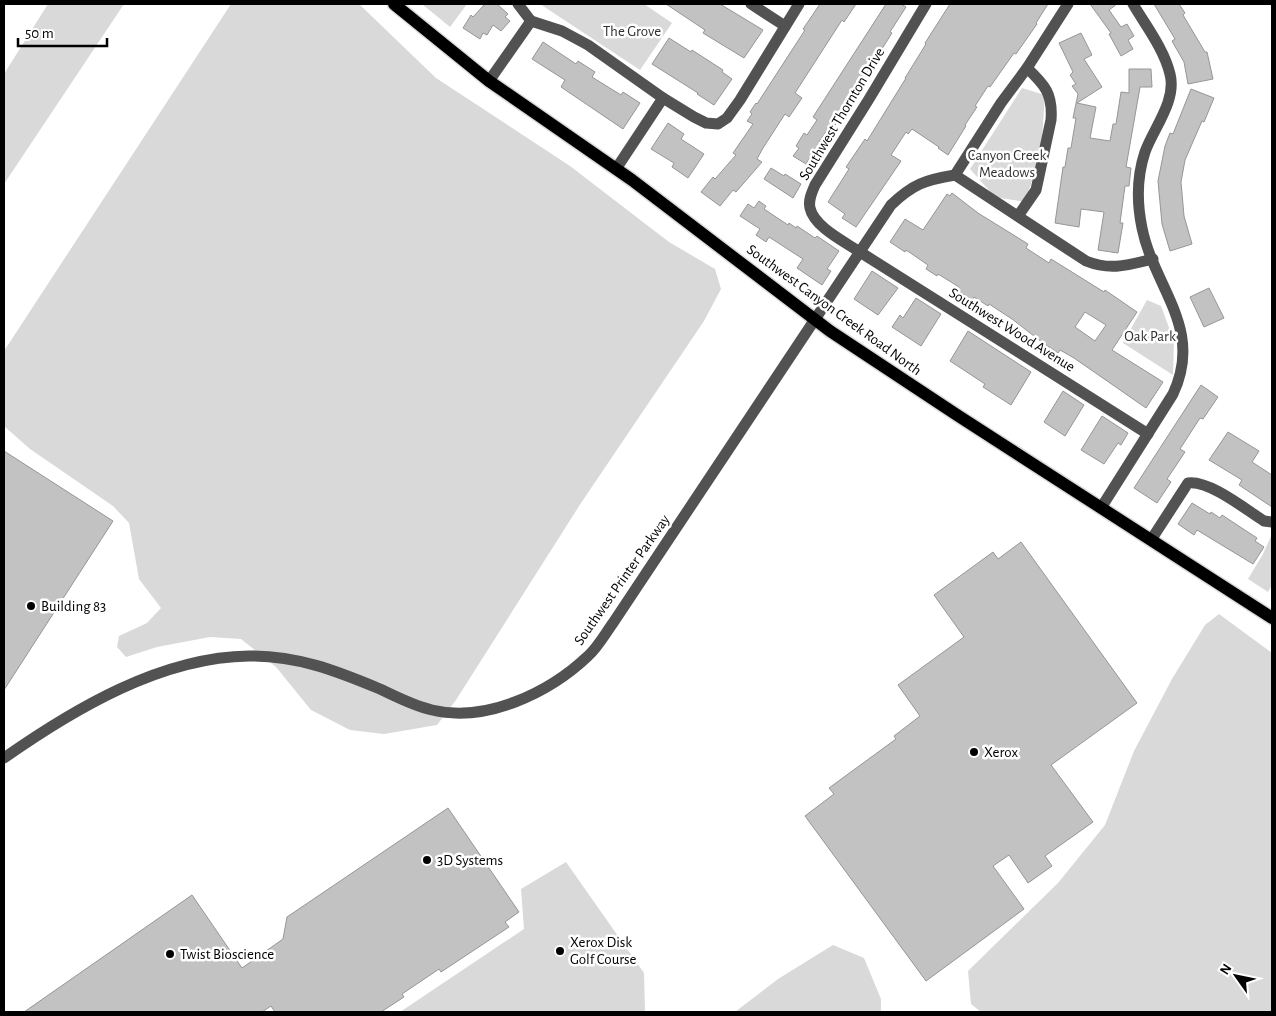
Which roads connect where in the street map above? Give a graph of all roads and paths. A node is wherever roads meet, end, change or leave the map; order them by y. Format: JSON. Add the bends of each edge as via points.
{"nodes":[{"id":1,"x":394,"y":4,"type":"edge"},
{"id":2,"x":518,"y":4,"type":"edge"},
{"id":3,"x":751,"y":4,"type":"edge"},
{"id":4,"x":799,"y":4,"type":"edge"},
{"id":5,"x":926,"y":4,"type":"edge"},
{"id":6,"x":1068,"y":4,"type":"edge"},
{"id":7,"x":1133,"y":4,"type":"edge"},
{"id":8,"x":531,"y":21,"type":"junction"},
{"id":9,"x":785,"y":26,"type":"junction"},
{"id":10,"x":1028,"y":68,"type":"junction"},
{"id":11,"x":489,"y":81,"type":"junction"},
{"id":12,"x":663,"y":98,"type":"junction"},
{"id":13,"x":616,"y":169,"type":"junction"},
{"id":14,"x":955,"y":176,"type":"junction"},
{"id":15,"x":1018,"y":216,"type":"junction"},
{"id":16,"x":860,"y":252,"type":"junction"},
{"id":17,"x":1153,"y":260,"type":"junction"},
{"id":18,"x":814,"y":319,"type":"junction"},
{"id":19,"x":1148,"y":434,"type":"junction"},
{"id":20,"x":1101,"y":508,"type":"junction"},
{"id":21,"x":1272,"y":522,"type":"edge"},
{"id":22,"x":1151,"y":540,"type":"junction"},
{"id":23,"x":1272,"y":618,"type":"edge"},
{"id":24,"x":4,"y":758,"type":"edge"}],
"edges":[{"from":1,"to":11,"type":"main road","name":"Southwest Canyon Creek Road North"},
{"from":2,"to":8,"type":"street"},
{"from":3,"to":9,"type":"street"},
{"from":4,"to":9,"type":"street"},
{"from":5,"to":16,"type":"street","name":"Southwest Thornton Drive","via":[[811,195],[809,207],[813,216]]},
{"from":6,"to":10,"type":"street"},
{"from":7,"to":17,"type":"street","via":[[1162,52],[1171,75],[1169,97],[1144,154],[1139,184],[1142,228]]},
{"from":8,"to":11,"type":"street"},
{"from":8,"to":12,"type":"street","via":[[562,31],[588,45]]},
{"from":9,"to":12,"type":"street","via":[[740,100],[727,118],[718,124],[706,123]]},
{"from":10,"to":14,"type":"street"},
{"from":10,"to":15,"type":"street","via":[[1043,83],[1052,108],[1036,190]]},
{"from":11,"to":13,"type":"main road","name":"Southwest Canyon Creek Road North"},
{"from":12,"to":13,"type":"street"},
{"from":13,"to":18,"type":"main road","name":"Southwest Canyon Creek Road North"},
{"from":14,"to":15,"type":"street"},
{"from":14,"to":16,"type":"street","name":"Southwest Printer Parkway","via":[[925,181],[899,198]]},
{"from":15,"to":17,"type":"street","via":[[1086,261],[1099,266]]},
{"from":16,"to":18,"type":"street","name":"Southwest Printer Parkway"},
{"from":16,"to":19,"type":"street","name":"Southwest Wood Avenue"},
{"from":17,"to":19,"type":"street","via":[[1182,335],[1184,354],[1178,384]]},
{"from":18,"to":20,"type":"main road","name":"Southwest Canyon Creek Road North"},
{"from":18,"to":24,"type":"street","name":"Southwest Printer Parkway","via":[[596,647],[569,672],[536,692],[495,708],[446,712],[419,706],[314,664],[274,657],[225,657],[139,680],[60,720]]},
{"from":19,"to":20,"type":"street"},
{"from":20,"to":22,"type":"main road","name":"Southwest Canyon Creek Road North"},
{"from":21,"to":22,"type":"street","via":[[1264,521],[1208,486],[1188,483]]},
{"from":22,"to":23,"type":"main road","name":"Southwest Canyon Creek Road North"}]}
